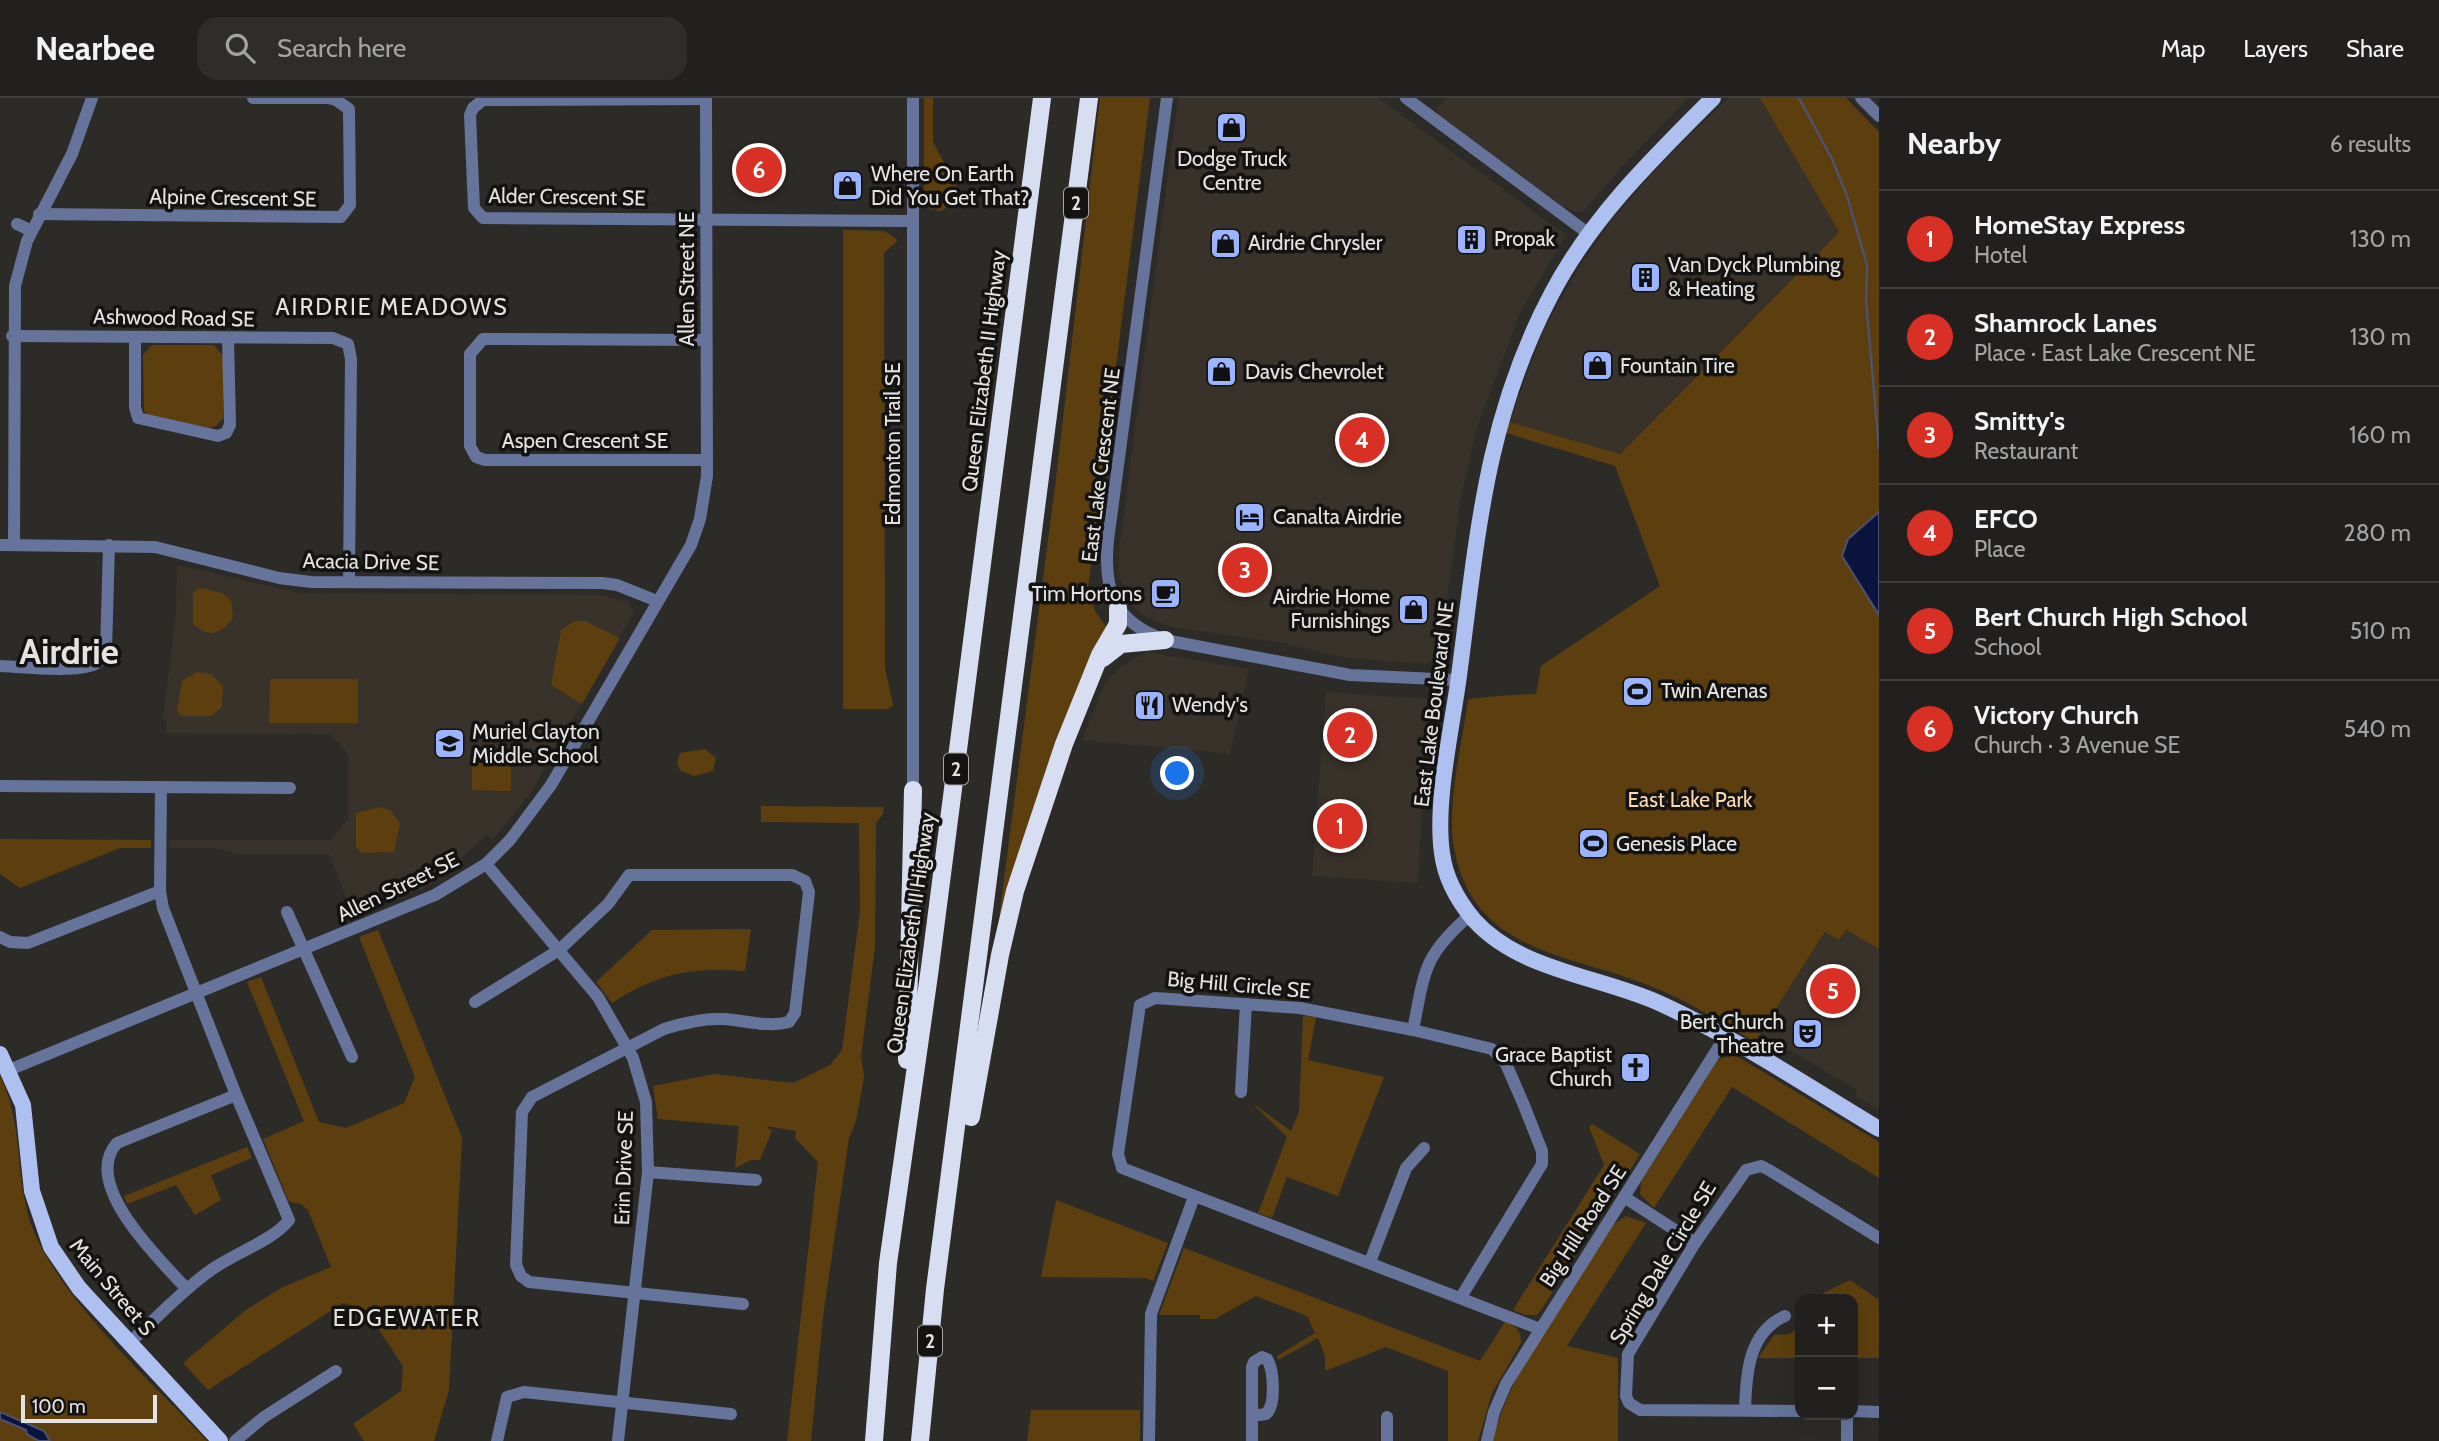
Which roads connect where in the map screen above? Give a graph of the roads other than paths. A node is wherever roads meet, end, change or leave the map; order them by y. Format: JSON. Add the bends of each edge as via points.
{"nodes":[{"id":1,"x":92,"y":98,"type":"edge"},
{"id":2,"x":253,"y":98,"type":"edge"},
{"id":3,"x":706,"y":98,"type":"edge"},
{"id":4,"x":913,"y":98,"type":"edge"},
{"id":5,"x":1042,"y":98,"type":"edge"},
{"id":6,"x":1089,"y":98,"type":"edge"},
{"id":7,"x":1167,"y":98,"type":"edge"},
{"id":8,"x":1406,"y":98,"type":"edge"},
{"id":9,"x":1713,"y":98,"type":"edge"},
{"id":10,"x":1861,"y":98,"type":"edge"},
{"id":11,"x":1879,"y":116,"type":"edge"},
{"id":12,"x":39,"y":214,"type":"junction"},
{"id":13,"x":706,"y":219,"type":"junction"},
{"id":14,"x":912,"y":221,"type":"junction"},
{"id":15,"x":17,"y":224,"type":"dead end"},
{"id":16,"x":32,"y":231,"type":"junction"},
{"id":17,"x":1589,"y":234,"type":"junction"},
{"id":18,"x":12,"y":336,"type":"junction"},
{"id":19,"x":135,"y":337,"type":"junction"},
{"id":20,"x":228,"y":338,"type":"junction"},
{"id":21,"x":706,"y":341,"type":"junction"},
{"id":22,"x":7,"y":421,"type":"edge"},
{"id":23,"x":707,"y":460,"type":"junction"},
{"id":24,"x":0,"y":545,"type":"edge"},
{"id":25,"x":14,"y":545,"type":"junction"},
{"id":26,"x":109,"y":545,"type":"junction"},
{"id":27,"x":349,"y":582,"type":"junction"},
{"id":28,"x":657,"y":601,"type":"junction"},
{"id":29,"x":1118,"y":608,"type":"junction"},
{"id":30,"x":1165,"y":640,"type":"junction"},
{"id":31,"x":0,"y":666,"type":"edge"},
{"id":32,"x":1090,"y":678,"type":"junction"},
{"id":33,"x":1458,"y":680,"type":"junction"},
{"id":34,"x":0,"y":786,"type":"edge"},
{"id":35,"x":161,"y":787,"type":"junction"},
{"id":36,"x":290,"y":788,"type":"dead end"},
{"id":37,"x":913,"y":790,"type":"joint"},
{"id":38,"x":486,"y":863,"type":"junction"},
{"id":39,"x":160,"y":891,"type":"junction"},
{"id":40,"x":287,"y":912,"type":"dead end"},
{"id":41,"x":1470,"y":915,"type":"junction"},
{"id":42,"x":0,"y":937,"type":"edge"},
{"id":43,"x":306,"y":950,"type":"junction"},
{"id":44,"x":559,"y":950,"type":"junction"},
{"id":45,"x":195,"y":995,"type":"junction"},
{"id":46,"x":475,"y":1002,"type":"dead end"},
{"id":47,"x":1246,"y":1004,"type":"junction"},
{"id":48,"x":1413,"y":1030,"type":"junction"},
{"id":49,"x":1725,"y":1037,"type":"junction"},
{"id":50,"x":628,"y":1046,"type":"junction"},
{"id":51,"x":0,"y":1055,"type":"edge"},
{"id":52,"x":352,"y":1056,"type":"dead end"},
{"id":53,"x":9,"y":1070,"type":"junction"},
{"id":54,"x":1241,"y":1092,"type":"dead end"},
{"id":55,"x":236,"y":1095,"type":"junction"},
{"id":56,"x":1879,"y":1129,"type":"edge"},
{"id":57,"x":905,"y":1135,"type":"junction"},
{"id":58,"x":1424,"y":1148,"type":"dead end"},
{"id":59,"x":648,"y":1171,"type":"junction"},
{"id":60,"x":952,"y":1177,"type":"junction"},
{"id":61,"x":756,"y":1180,"type":"dead end"},
{"id":62,"x":1194,"y":1197,"type":"junction"},
{"id":63,"x":1625,"y":1197,"type":"junction"},
{"id":64,"x":1879,"y":1238,"type":"edge"},
{"id":65,"x":1695,"y":1243,"type":"junction"},
{"id":66,"x":1370,"y":1262,"type":"junction"},
{"id":67,"x":186,"y":1288,"type":"junction"},
{"id":68,"x":635,"y":1293,"type":"junction"},
{"id":69,"x":1461,"y":1297,"type":"junction"},
{"id":70,"x":743,"y":1304,"type":"dead end"},
{"id":71,"x":1785,"y":1316,"type":"dead end"},
{"id":72,"x":1539,"y":1329,"type":"junction"},
{"id":73,"x":130,"y":1342,"type":"junction"},
{"id":74,"x":336,"y":1371,"type":"dead end"},
{"id":75,"x":622,"y":1404,"type":"junction"},
{"id":76,"x":1745,"y":1410,"type":"junction"},
{"id":77,"x":1795,"y":1411,"type":"edge"},
{"id":78,"x":1858,"y":1412,"type":"edge"},
{"id":79,"x":1879,"y":1412,"type":"edge"},
{"id":80,"x":731,"y":1414,"type":"dead end"},
{"id":81,"x":1252,"y":1416,"type":"dead end"},
{"id":82,"x":1387,"y":1417,"type":"dead end"},
{"id":83,"x":1847,"y":1420,"type":"edge"},
{"id":84,"x":220,"y":1441,"type":"edge"},
{"id":85,"x":235,"y":1441,"type":"edge"},
{"id":86,"x":497,"y":1441,"type":"edge"},
{"id":87,"x":618,"y":1441,"type":"edge"},
{"id":88,"x":874,"y":1441,"type":"edge"},
{"id":89,"x":920,"y":1441,"type":"edge"},
{"id":90,"x":1149,"y":1441,"type":"edge"},
{"id":91,"x":1252,"y":1441,"type":"edge"},
{"id":92,"x":1387,"y":1441,"type":"edge"},
{"id":93,"x":1487,"y":1441,"type":"edge"},
{"id":94,"x":1847,"y":1441,"type":"edge"}],
"edges":[{"from":1,"to":12,"type":"street","via":[[72,154]]},
{"from":2,"to":12,"type":"street","name":"Alpine Crescent SE","via":[[328,99],[348,109],[350,205],[341,217]]},
{"from":3,"to":13,"type":"street","name":"Allen Street NE"},
{"from":3,"to":13,"type":"street","name":"Alder Crescent SE","via":[[490,98],[477,103],[470,115],[472,204],[483,218]]},
{"from":4,"to":14,"type":"street","name":"Edmonton Trail SE"},
{"from":5,"to":57,"type":"highway","name":"Queen Elizabeth II Highway","number":"2"},
{"from":6,"to":60,"type":"highway","number":"2"},
{"from":7,"to":29,"type":"street","name":"East Lake Crescent NE","via":[[1108,540],[1107,576]]},
{"from":8,"to":17,"type":"street"},
{"from":9,"to":17,"type":"main road","name":"East Lake Boulevard NE","via":[[1644,166]]},
{"from":10,"to":11,"type":"street"},
{"from":12,"to":16,"type":"street"},
{"from":13,"to":14,"type":"street"},
{"from":13,"to":21,"type":"street","name":"Allen Street NE"},
{"from":14,"to":37,"type":"street","name":"Edmonton Trail SE"},
{"from":15,"to":16,"type":"street"},
{"from":16,"to":18,"type":"street","via":[[15,286]]},
{"from":17,"to":33,"type":"main road","name":"East Lake Boulevard NE","via":[[1533,329],[1498,424],[1480,506]]},
{"from":18,"to":19,"type":"street","name":"Ashwood Road SE"},
{"from":18,"to":22,"type":"street"},
{"from":19,"to":20,"type":"street","name":"Ashwood Road SE"},
{"from":19,"to":20,"type":"street","via":[[138,418],[218,436],[230,425]]},
{"from":20,"to":27,"type":"street","name":"Ashwood Road SE","via":[[333,338],[348,344]]},
{"from":21,"to":23,"type":"street","name":"Allen Street NE"},
{"from":21,"to":23,"type":"street","name":"Aspen Crescent SE","via":[[483,340],[470,354],[470,446],[476,457],[485,460]]},
{"from":22,"to":25,"type":"street"},
{"from":23,"to":28,"type":"street","name":"Allen Street SE","via":[[705,496],[691,545]]},
{"from":24,"to":25,"type":"street","name":"Acacia Drive SE"},
{"from":25,"to":26,"type":"street","name":"Acacia Drive SE"},
{"from":26,"to":27,"type":"street","name":"Acacia Drive SE","via":[[155,547],[294,581]]},
{"from":26,"to":31,"type":"street","via":[[106,651],[102,659],[82,667]]},
{"from":27,"to":28,"type":"street","name":"Acacia Drive SE","via":[[602,583],[617,584]]},
{"from":28,"to":38,"type":"street","name":"Allen Street SE","via":[[551,785],[510,840]]},
{"from":29,"to":30,"type":"street","via":[[1140,629]]},
{"from":29,"to":32,"type":"highway","via":[[1118,624]]},
{"from":30,"to":32,"type":"highway","via":[[1113,648]]},
{"from":30,"to":33,"type":"street","via":[[1350,675]]},
{"from":32,"to":60,"type":"highway","via":[[1047,789],[1015,891],[970,1124]]},
{"from":33,"to":41,"type":"main road","name":"East Lake Boulevard NE","via":[[1441,841],[1452,887]]},
{"from":34,"to":35,"type":"street"},
{"from":35,"to":36,"type":"street"},
{"from":35,"to":39,"type":"street"},
{"from":37,"to":57,"type":"highway"},
{"from":38,"to":43,"type":"street","name":"Allen Street SE","via":[[435,895]]},
{"from":38,"to":44,"type":"street","name":"Erin Drive SE"},
{"from":39,"to":42,"type":"street","via":[[28,943]]},
{"from":39,"to":45,"type":"street"},
{"from":40,"to":43,"type":"street"},
{"from":41,"to":48,"type":"street","via":[[1434,950],[1423,978]]},
{"from":41,"to":49,"type":"main road","name":"East Lake Boulevard NE","via":[[1489,935],[1522,955],[1656,1002]]},
{"from":43,"to":45,"type":"street","name":"Allen Street SE"},
{"from":43,"to":52,"type":"street"},
{"from":44,"to":46,"type":"street"},
{"from":44,"to":50,"type":"street","name":"Erin Drive SE","via":[[598,997]]},
{"from":44,"to":50,"type":"street","via":[[634,873],[792,875],[809,887],[795,1013],[789,1022],[701,1020],[664,1029]]},
{"from":45,"to":53,"type":"street","name":"Allen Street SE"},
{"from":45,"to":55,"type":"street"},
{"from":47,"to":48,"type":"street","name":"Big Hill Circle SE","via":[[1300,1008]]},
{"from":47,"to":54,"type":"street"},
{"from":47,"to":62,"type":"street","name":"Big Hill Circle SE","via":[[1155,998],[1137,1011],[1118,1159],[1127,1171]]},
{"from":48,"to":69,"type":"street","name":"Big Hill Circle SE","via":[[1498,1052],[1542,1150],[1539,1172]]},
{"from":49,"to":56,"type":"main road","name":"East Lake Boulevard NE"},
{"from":49,"to":63,"type":"street","name":"Big Hill Road SE"},
{"from":50,"to":59,"type":"street","name":"Erin Drive SE","via":[[646,1102]]},
{"from":50,"to":68,"type":"street","via":[[532,1097],[524,1106],[516,1265],[529,1282]]},
{"from":51,"to":53,"type":"main road","name":"Main Street S"},
{"from":53,"to":73,"type":"main road","name":"Main Street S","via":[[23,1105],[32,1191],[42,1227],[65,1270]]},
{"from":55,"to":67,"type":"street","via":[[294,1218]]},
{"from":55,"to":67,"type":"street","via":[[117,1143],[109,1158],[121,1211]]},
{"from":57,"to":88,"type":"highway","name":"Queen Elizabeth II Highway","number":"2","via":[[888,1263]]},
{"from":58,"to":66,"type":"street","via":[[1406,1168]]},
{"from":59,"to":61,"type":"street"},
{"from":59,"to":68,"type":"street","name":"Erin Drive SE"},
{"from":60,"to":89,"type":"highway","number":"2"},
{"from":62,"to":66,"type":"street","name":"Big Hill Circle SE"},
{"from":62,"to":90,"type":"street","via":[[1152,1314]]},
{"from":63,"to":65,"type":"street"},
{"from":63,"to":72,"type":"street","name":"Big Hill Road SE"},
{"from":64,"to":65,"type":"street","name":"Spring Dale Circle SE","via":[[1761,1166],[1739,1177]]},
{"from":65,"to":76,"type":"street","name":"Spring Dale Circle SE","via":[[1628,1354],[1626,1396],[1640,1410]]},
{"from":66,"to":69,"type":"street","name":"Big Hill Circle SE"},
{"from":67,"to":73,"type":"street"},
{"from":68,"to":70,"type":"street"},
{"from":68,"to":75,"type":"street","name":"Erin Drive SE"},
{"from":69,"to":72,"type":"street","name":"Big Hill Circle SE"},
{"from":71,"to":76,"type":"street","via":[[1765,1332],[1749,1361]]},
{"from":72,"to":93,"type":"street","name":"Big Hill Road SE","via":[[1502,1393]]},
{"from":73,"to":84,"type":"main road","name":"Main Street S"},
{"from":74,"to":85,"type":"street"},
{"from":75,"to":80,"type":"street"},
{"from":75,"to":86,"type":"street","via":[[514,1394],[503,1405]]},
{"from":75,"to":87,"type":"street","name":"Erin Drive SE"},
{"from":76,"to":77,"type":"street","name":"Spring Dale Circle SE"},
{"from":78,"to":79,"type":"street"},
{"from":81,"to":91,"type":"street"},
{"from":82,"to":92,"type":"street"},
{"from":83,"to":94,"type":"street"}]}
